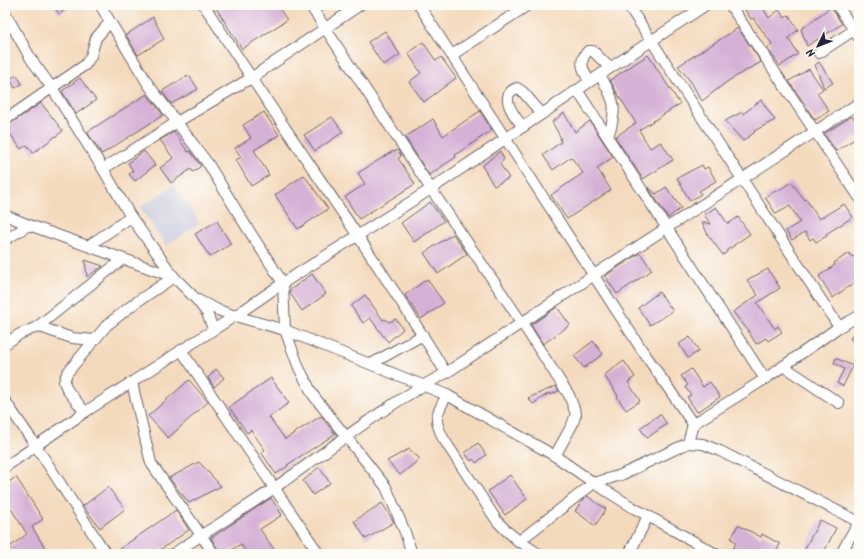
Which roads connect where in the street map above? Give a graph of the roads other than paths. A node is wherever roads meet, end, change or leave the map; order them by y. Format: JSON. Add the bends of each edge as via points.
{"nodes":[{"id":1,"x":11,"y":5,"type":"edge"},
{"id":2,"x":100,"y":5,"type":"edge"},
{"id":3,"x":204,"y":5,"type":"edge"},
{"id":4,"x":310,"y":5,"type":"edge"},
{"id":5,"x":360,"y":5,"type":"edge"},
{"id":6,"x":418,"y":5,"type":"edge"},
{"id":7,"x":528,"y":5,"type":"edge"},
{"id":8,"x":628,"y":5,"type":"edge"},
{"id":9,"x":706,"y":5,"type":"edge"},
{"id":10,"x":730,"y":5,"type":"edge"},
{"id":11,"x":837,"y":5,"type":"edge"},
{"id":12,"x":5,"y":9,"type":"edge"},
{"id":13,"x":5,"y":13,"type":"edge"},
{"id":14,"x":110,"y":22,"type":"junction"},
{"id":15,"x":325,"y":29,"type":"junction"},
{"id":16,"x":858,"y":36,"type":"edge"},
{"id":17,"x":652,"y":41,"type":"junction"},
{"id":18,"x":819,"y":53,"type":"dead end"},
{"id":19,"x":452,"y":55,"type":"junction"},
{"id":20,"x":610,"y":68,"type":"junction"},
{"id":21,"x":600,"y":75,"type":"junction"},
{"id":22,"x":251,"y":78,"type":"junction"},
{"id":23,"x":589,"y":82,"type":"junction"},
{"id":24,"x":52,"y":88,"type":"junction"},
{"id":25,"x":577,"y":90,"type":"junction"},
{"id":26,"x":859,"y":102,"type":"edge"},
{"id":27,"x":542,"y":114,"type":"junction"},
{"id":28,"x":5,"y":120,"type":"edge"},
{"id":29,"x":177,"y":122,"type":"junction"},
{"id":30,"x":523,"y":128,"type":"junction"},
{"id":31,"x":815,"y":132,"type":"junction"},
{"id":32,"x":608,"y":137,"type":"junction"},
{"id":33,"x":505,"y":140,"type":"junction"},
{"id":34,"x":103,"y":169,"type":"junction"},
{"id":35,"x":743,"y":179,"type":"junction"},
{"id":36,"x":431,"y":189,"type":"junction"},
{"id":37,"x":859,"y":197,"type":"edge"},
{"id":38,"x":5,"y":215,"type":"edge"},
{"id":39,"x":131,"y":217,"type":"junction"},
{"id":40,"x":28,"y":225,"type":"junction"},
{"id":41,"x":667,"y":228,"type":"junction"},
{"id":42,"x":358,"y":235,"type":"junction"},
{"id":43,"x":5,"y":240,"type":"edge"},
{"id":44,"x":88,"y":246,"type":"junction"},
{"id":45,"x":123,"y":259,"type":"junction"},
{"id":46,"x":594,"y":275,"type":"junction"},
{"id":47,"x":174,"y":277,"type":"junction"},
{"id":48,"x":283,"y":283,"type":"junction"},
{"id":49,"x":196,"y":299,"type":"junction"},
{"id":50,"x":235,"y":316,"type":"junction"},
{"id":51,"x":859,"y":316,"type":"edge"},
{"id":52,"x":522,"y":323,"type":"junction"},
{"id":53,"x":37,"y":327,"type":"junction"},
{"id":54,"x":839,"y":327,"type":"junction"},
{"id":55,"x":213,"y":330,"type":"junction"},
{"id":56,"x":285,"y":330,"type":"junction"},
{"id":57,"x":423,"y":335,"type":"junction"},
{"id":58,"x":94,"y":340,"type":"junction"},
{"id":59,"x":5,"y":344,"type":"edge"},
{"id":60,"x":181,"y":350,"type":"junction"},
{"id":61,"x":371,"y":364,"type":"junction"},
{"id":62,"x":783,"y":366,"type":"junction"},
{"id":63,"x":446,"y":374,"type":"junction"},
{"id":64,"x":765,"y":379,"type":"junction"},
{"id":65,"x":132,"y":383,"type":"junction"},
{"id":66,"x":423,"y":386,"type":"junction"},
{"id":67,"x":447,"y":396,"type":"junction"},
{"id":68,"x":5,"y":401,"type":"edge"},
{"id":69,"x":839,"y":403,"type":"dead end"},
{"id":70,"x":85,"y":412,"type":"junction"},
{"id":71,"x":693,"y":424,"type":"junction"},
{"id":72,"x":346,"y":437,"type":"junction"},
{"id":73,"x":688,"y":443,"type":"junction"},
{"id":74,"x":36,"y":446,"type":"junction"},
{"id":75,"x":555,"y":456,"type":"junction"},
{"id":76,"x":5,"y":467,"type":"edge"},
{"id":77,"x":594,"y":483,"type":"junction"},
{"id":78,"x":275,"y":488,"type":"junction"},
{"id":79,"x":648,"y":516,"type":"junction"},
{"id":80,"x":859,"y":522,"type":"edge"},
{"id":81,"x":201,"y":535,"type":"junction"},
{"id":82,"x":518,"y":542,"type":"junction"},
{"id":83,"x":106,"y":554,"type":"edge"},
{"id":84,"x":173,"y":554,"type":"edge"},
{"id":85,"x":214,"y":554,"type":"edge"},
{"id":86,"x":319,"y":554,"type":"edge"},
{"id":87,"x":412,"y":554,"type":"edge"},
{"id":88,"x":539,"y":554,"type":"edge"},
{"id":89,"x":629,"y":554,"type":"edge"},
{"id":90,"x":716,"y":554,"type":"edge"},
{"id":91,"x":841,"y":554,"type":"edge"}],
"edges":[{"from":1,"to":12,"type":"street"},
{"from":2,"to":14,"type":"street"},
{"from":3,"to":22,"type":"street"},
{"from":4,"to":15,"type":"street"},
{"from":5,"to":15,"type":"street"},
{"from":6,"to":19,"type":"street"},
{"from":7,"to":19,"type":"street"},
{"from":8,"to":17,"type":"street"},
{"from":9,"to":17,"type":"street"},
{"from":10,"to":31,"type":"street"},
{"from":11,"to":16,"type":"street"},
{"from":13,"to":24,"type":"street","via":[[31,59]]},
{"from":14,"to":24,"type":"street","via":[[96,38],[86,65]]},
{"from":14,"to":29,"type":"street","via":[[148,84]]},
{"from":15,"to":22,"type":"street"},
{"from":15,"to":36,"type":"street"},
{"from":16,"to":18,"type":"street"},
{"from":17,"to":20,"type":"street"},
{"from":17,"to":35,"type":"street"},
{"from":19,"to":33,"type":"street"},
{"from":20,"to":21,"type":"street"},
{"from":20,"to":23,"type":"street","via":[[593,51],[588,51],[582,62]]},
{"from":21,"to":23,"type":"street"},
{"from":21,"to":32,"type":"street","via":[[615,107]]},
{"from":22,"to":29,"type":"street"},
{"from":22,"to":42,"type":"street"},
{"from":23,"to":25,"type":"street"},
{"from":24,"to":28,"type":"street"},
{"from":24,"to":34,"type":"street"},
{"from":25,"to":27,"type":"street"},
{"from":25,"to":32,"type":"street"},
{"from":26,"to":31,"type":"street"},
{"from":27,"to":30,"type":"street"},
{"from":27,"to":30,"type":"street","via":[[523,92],[517,88],[511,90],[508,103]]},
{"from":29,"to":34,"type":"street"},
{"from":29,"to":48,"type":"street","via":[[209,165]]},
{"from":30,"to":33,"type":"street"},
{"from":31,"to":35,"type":"street"},
{"from":31,"to":37,"type":"street"},
{"from":32,"to":41,"type":"street"},
{"from":33,"to":36,"type":"street"},
{"from":33,"to":46,"type":"street"},
{"from":34,"to":39,"type":"street"},
{"from":35,"to":41,"type":"street"},
{"from":35,"to":54,"type":"street"},
{"from":36,"to":42,"type":"street"},
{"from":36,"to":52,"type":"street"},
{"from":38,"to":40,"type":"street"},
{"from":39,"to":44,"type":"street"},
{"from":39,"to":47,"type":"street"},
{"from":40,"to":43,"type":"street"},
{"from":40,"to":44,"type":"street"},
{"from":41,"to":46,"type":"street"},
{"from":41,"to":64,"type":"street"},
{"from":42,"to":48,"type":"street"},
{"from":42,"to":57,"type":"street"},
{"from":44,"to":45,"type":"street"},
{"from":45,"to":47,"type":"street"},
{"from":45,"to":53,"type":"street"},
{"from":46,"to":52,"type":"street"},
{"from":46,"to":71,"type":"street","via":[[640,348]]},
{"from":47,"to":49,"type":"street"},
{"from":47,"to":58,"type":"street","via":[[107,325]]},
{"from":48,"to":50,"type":"street"},
{"from":48,"to":56,"type":"street"},
{"from":49,"to":50,"type":"street"},
{"from":49,"to":55,"type":"street","via":[[207,313]]},
{"from":50,"to":55,"type":"street"},
{"from":50,"to":56,"type":"street"},
{"from":51,"to":54,"type":"street"},
{"from":52,"to":63,"type":"street"},
{"from":52,"to":75,"type":"street","via":[[569,395],[576,414]]},
{"from":53,"to":58,"type":"street","via":[[72,338]]},
{"from":53,"to":59,"type":"street"},
{"from":54,"to":62,"type":"street"},
{"from":55,"to":60,"type":"street"},
{"from":56,"to":61,"type":"street"},
{"from":56,"to":72,"type":"street","via":[[299,368],[313,395]]},
{"from":57,"to":61,"type":"street"},
{"from":57,"to":63,"type":"street"},
{"from":58,"to":70,"type":"street","via":[[67,373],[64,382]]},
{"from":60,"to":65,"type":"street"},
{"from":60,"to":78,"type":"street"},
{"from":61,"to":66,"type":"street"},
{"from":62,"to":64,"type":"street"},
{"from":62,"to":69,"type":"street"},
{"from":63,"to":66,"type":"street"},
{"from":64,"to":71,"type":"street"},
{"from":65,"to":70,"type":"street"},
{"from":65,"to":81,"type":"street","via":[[151,462]]},
{"from":66,"to":67,"type":"street"},
{"from":66,"to":72,"type":"street"},
{"from":67,"to":75,"type":"street"},
{"from":67,"to":82,"type":"street","via":[[436,424],[498,521]]},
{"from":68,"to":74,"type":"street"},
{"from":70,"to":74,"type":"street"},
{"from":71,"to":73,"type":"street"},
{"from":72,"to":78,"type":"street"},
{"from":72,"to":87,"type":"street","via":[[386,487]]},
{"from":73,"to":77,"type":"street","via":[[621,475]]},
{"from":73,"to":80,"type":"street","via":[[704,444],[720,451]]},
{"from":74,"to":76,"type":"street"},
{"from":74,"to":83,"type":"street"},
{"from":75,"to":77,"type":"street"},
{"from":77,"to":79,"type":"street"},
{"from":77,"to":82,"type":"street"},
{"from":78,"to":81,"type":"street"},
{"from":78,"to":86,"type":"street"},
{"from":79,"to":89,"type":"street"},
{"from":79,"to":90,"type":"street"},
{"from":80,"to":91,"type":"street"},
{"from":81,"to":84,"type":"street"},
{"from":81,"to":85,"type":"street"},
{"from":82,"to":88,"type":"street"}]}
